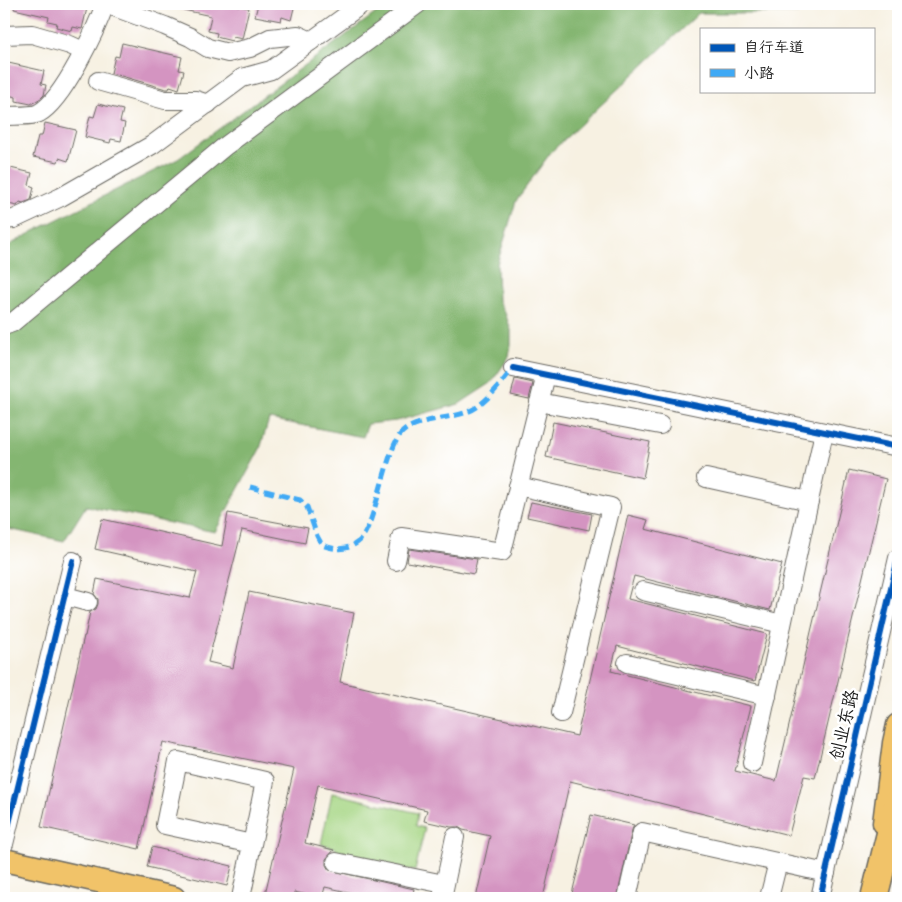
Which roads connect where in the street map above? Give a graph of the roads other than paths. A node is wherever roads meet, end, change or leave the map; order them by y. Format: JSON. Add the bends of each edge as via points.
{"nodes":[{"id":1,"x":106,"y":4,"type":"edge"},
{"id":2,"x":362,"y":4,"type":"edge"},
{"id":3,"x":418,"y":4,"type":"edge"},
{"id":4,"x":343,"y":9,"type":"edge"},
{"id":5,"x":4,"y":35,"type":"edge"},
{"id":6,"x":311,"y":41,"type":"junction"},
{"id":7,"x":83,"y":51,"type":"junction"},
{"id":8,"x":98,"y":81,"type":"dead end"},
{"id":9,"x":208,"y":104,"type":"junction"},
{"id":10,"x":4,"y":116,"type":"edge"},
{"id":11,"x":4,"y":220,"type":"edge"},
{"id":12,"x":4,"y":326,"type":"edge"},
{"id":13,"x":513,"y":368,"type":"dead end"},
{"id":14,"x":546,"y":375,"type":"junction"},
{"id":15,"x":539,"y":402,"type":"junction"},
{"id":16,"x":660,"y":425,"type":"dead end"},
{"id":17,"x":824,"y":432,"type":"junction"},
{"id":18,"x":898,"y":447,"type":"edge"},
{"id":19,"x":706,"y":478,"type":"dead end"},
{"id":20,"x":518,"y":486,"type":"junction"},
{"id":21,"x":809,"y":501,"type":"junction"},
{"id":22,"x":898,"y":558,"type":"edge"},
{"id":23,"x":73,"y":561,"type":"dead end"},
{"id":24,"x":396,"y":561,"type":"dead end"},
{"id":25,"x":643,"y":591,"type":"dead end"},
{"id":26,"x":65,"y":596,"type":"junction"},
{"id":27,"x":88,"y":602,"type":"dead end"},
{"id":28,"x":782,"y":624,"type":"junction"},
{"id":29,"x":627,"y":663,"type":"dead end"},
{"id":30,"x":767,"y":696,"type":"junction"},
{"id":31,"x":561,"y":713,"type":"dead end"},
{"id":32,"x":898,"y":725,"type":"edge"},
{"id":33,"x":752,"y":762,"type":"dead end"},
{"id":34,"x":898,"y":801,"type":"edge"},
{"id":35,"x":455,"y":837,"type":"dead end"},
{"id":36,"x":4,"y":844,"type":"edge"},
{"id":37,"x":252,"y":844,"type":"junction"},
{"id":38,"x":4,"y":860,"type":"edge"},
{"id":39,"x":336,"y":862,"type":"dead end"},
{"id":40,"x":778,"y":862,"type":"junction"},
{"id":41,"x":826,"y":873,"type":"junction"},
{"id":42,"x":443,"y":891,"type":"edge"},
{"id":43,"x":174,"y":898,"type":"edge"},
{"id":44,"x":241,"y":898,"type":"edge"},
{"id":45,"x":627,"y":898,"type":"edge"},
{"id":46,"x":769,"y":898,"type":"edge"},
{"id":47,"x":820,"y":898,"type":"edge"},
{"id":48,"x":874,"y":898,"type":"edge"}],
"edges":[{"from":1,"to":6,"type":"street","via":[[165,26],[208,48],[228,53],[250,48],[270,38],[298,35]]},
{"from":1,"to":7,"type":"street"},
{"from":2,"to":4,"type":"street"},
{"from":3,"to":12,"type":"street","via":[[224,147],[12,323]]},
{"from":4,"to":6,"type":"street"},
{"from":5,"to":7,"type":"street","via":[[32,34],[70,44]]},
{"from":6,"to":9,"type":"street","via":[[271,70],[242,78]]},
{"from":7,"to":10,"type":"street","via":[[52,102],[37,114]]},
{"from":8,"to":9,"type":"street","via":[[165,100],[196,100]]},
{"from":9,"to":11,"type":"street","via":[[152,146],[61,197],[14,219]]},
{"from":13,"to":14,"type":"street"},
{"from":14,"to":15,"type":"street"},
{"from":14,"to":17,"type":"street"},
{"from":15,"to":16,"type":"street"},
{"from":15,"to":20,"type":"street"},
{"from":17,"to":18,"type":"street"},
{"from":17,"to":21,"type":"street"},
{"from":19,"to":21,"type":"street"},
{"from":20,"to":24,"type":"street","via":[[502,552],[401,536]]},
{"from":20,"to":31,"type":"street","via":[[611,507]]},
{"from":21,"to":28,"type":"street"},
{"from":22,"to":41,"type":"street","name":"创业东路"},
{"from":23,"to":26,"type":"street"},
{"from":25,"to":28,"type":"street"},
{"from":26,"to":27,"type":"street"},
{"from":26,"to":36,"type":"street"},
{"from":28,"to":30,"type":"street"},
{"from":29,"to":30,"type":"street"},
{"from":30,"to":33,"type":"street"},
{"from":32,"to":48,"type":"main road"},
{"from":34,"to":48,"type":"highway"},
{"from":35,"to":42,"type":"street"},
{"from":37,"to":37,"type":"street","via":[[265,781],[178,761],[165,825]]},
{"from":37,"to":44,"type":"street"},
{"from":38,"to":43,"type":"main road"},
{"from":39,"to":42,"type":"street"},
{"from":40,"to":41,"type":"street"},
{"from":40,"to":45,"type":"street","via":[[642,832]]},
{"from":40,"to":46,"type":"street"},
{"from":41,"to":47,"type":"street","name":"创业东路"}]}
